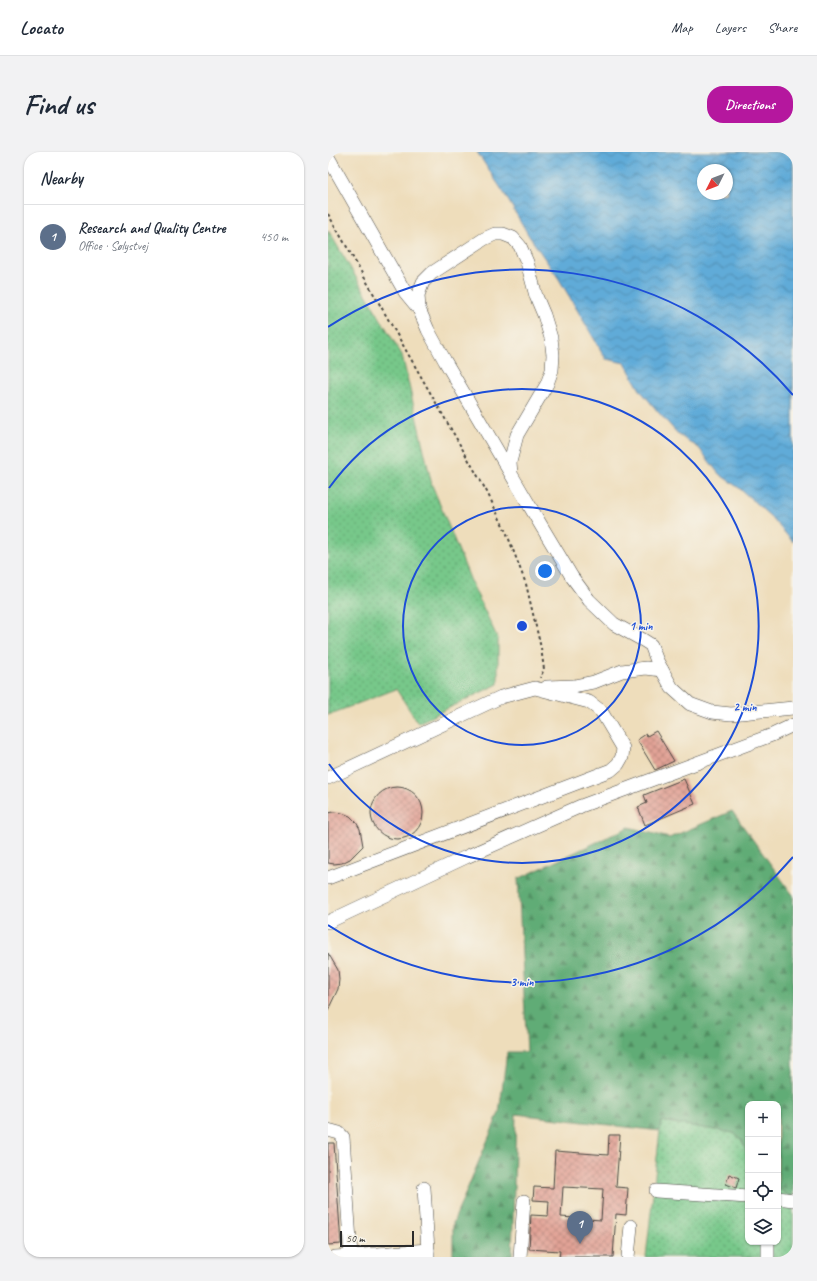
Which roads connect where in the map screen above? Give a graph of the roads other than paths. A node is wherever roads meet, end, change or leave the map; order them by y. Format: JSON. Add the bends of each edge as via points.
{"nodes":[{"id":1,"x":328,"y":156,"type":"edge"},
{"id":2,"x":419,"y":309,"type":"junction"},
{"id":3,"x":511,"y":474,"type":"junction"},
{"id":4,"x":662,"y":670,"type":"junction"},
{"id":5,"x":535,"y":688,"type":"junction"},
{"id":6,"x":793,"y":708,"type":"edge"},
{"id":7,"x":793,"y":725,"type":"edge"},
{"id":8,"x":328,"y":778,"type":"edge"},
{"id":9,"x":328,"y":878,"type":"edge"},
{"id":10,"x":328,"y":922,"type":"edge"},
{"id":11,"x":328,"y":1130,"type":"edge"},
{"id":12,"x":424,"y":1188,"type":"dead end"},
{"id":13,"x":656,"y":1191,"type":"dead end"},
{"id":14,"x":745,"y":1197,"type":"edge"},
{"id":15,"x":781,"y":1198,"type":"edge"},
{"id":16,"x":793,"y":1200,"type":"edge"},
{"id":17,"x":524,"y":1201,"type":"dead end"},
{"id":18,"x":631,"y":1226,"type":"dead end"},
{"id":19,"x":768,"y":1245,"type":"edge"},
{"id":20,"x":428,"y":1254,"type":"edge"},
{"id":21,"x":351,"y":1256,"type":"junction"},
{"id":22,"x":335,"y":1257,"type":"edge"},
{"id":23,"x":520,"y":1257,"type":"edge"},
{"id":24,"x":628,"y":1257,"type":"edge"},
{"id":25,"x":768,"y":1257,"type":"edge"}],
"edges":[{"from":1,"to":2,"type":"street","via":[[405,292]]},
{"from":2,"to":3,"type":"street","via":[[445,361]]},
{"from":2,"to":3,"type":"street","via":[[418,295],[423,282],[432,273],[478,243],[495,234],[502,234],[513,238],[520,246],[551,338],[553,355],[548,384],[517,434],[510,462]]},
{"from":3,"to":4,"type":"street","via":[[572,577],[589,600],[614,624],[651,646]]},
{"from":4,"to":5,"type":"street","via":[[646,668],[622,671],[594,682],[574,686]]},
{"from":4,"to":6,"type":"street","via":[[672,688],[690,704],[712,712],[731,714]]},
{"from":5,"to":8,"type":"street","via":[[501,697]]},
{"from":5,"to":9,"type":"street","via":[[589,702],[601,711],[623,748],[618,764],[610,770]]},
{"from":7,"to":10,"type":"street","via":[[581,806]]},
{"from":11,"to":21,"type":"street","via":[[343,1137]]},
{"from":12,"to":20,"type":"street"},
{"from":13,"to":14,"type":"street"},
{"from":15,"to":16,"type":"street"},
{"from":17,"to":23,"type":"street"},
{"from":18,"to":24,"type":"street"},
{"from":19,"to":25,"type":"street"},
{"from":20,"to":21,"type":"street"},
{"from":21,"to":22,"type":"street"}]}
